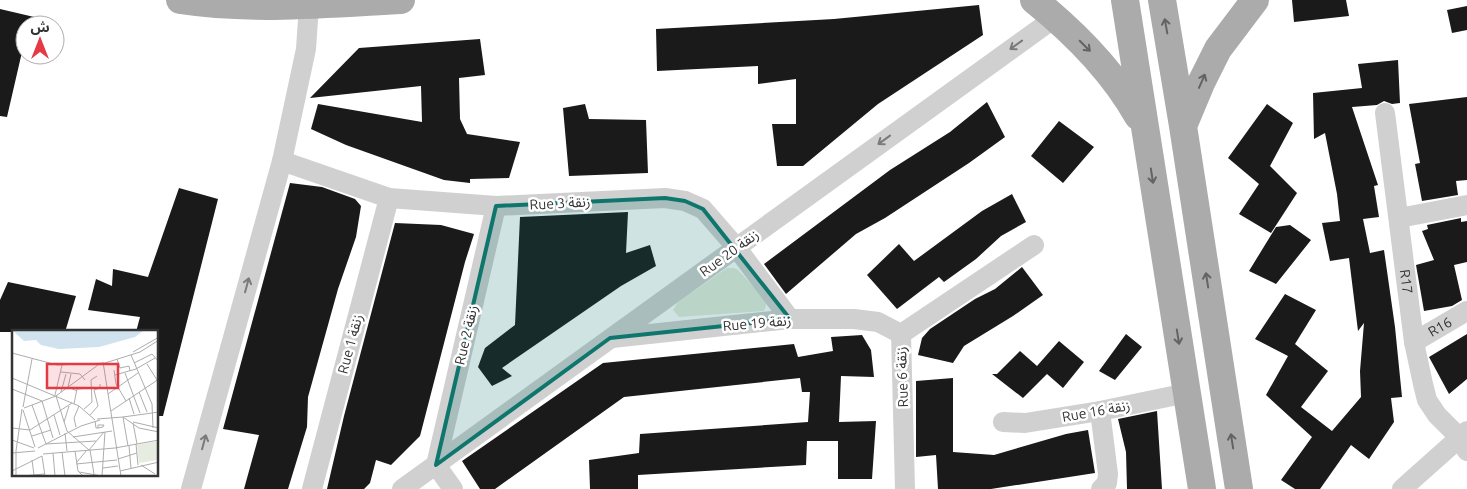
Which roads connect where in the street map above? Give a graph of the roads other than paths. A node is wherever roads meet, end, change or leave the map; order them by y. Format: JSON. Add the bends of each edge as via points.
{"nodes":[{"id":1,"x":180,"y":0,"type":"edge"},
{"id":2,"x":401,"y":0,"type":"edge"},
{"id":3,"x":1034,"y":0,"type":"edge"},
{"id":4,"x":1125,"y":0,"type":"edge"},
{"id":5,"x":1162,"y":0,"type":"edge"},
{"id":6,"x":1256,"y":0,"type":"edge"},
{"id":7,"x":309,"y":5,"type":"junction"},
{"id":8,"x":1056,"y":16,"type":"junction"},
{"id":9,"x":1385,"y":113,"type":"dead end"},
{"id":10,"x":1183,"y":126,"type":"junction"},
{"id":11,"x":1144,"y":128,"type":"junction"},
{"id":12,"x":282,"y":161,"type":"junction"},
{"id":13,"x":389,"y":198,"type":"junction"},
{"id":14,"x":1467,"y":205,"type":"edge"},
{"id":15,"x":496,"y":206,"type":"junction"},
{"id":16,"x":1399,"y":218,"type":"junction"},
{"id":17,"x":1034,"y":245,"type":"dead end"},
{"id":18,"x":736,"y":247,"type":"junction"},
{"id":19,"x":1467,"y":311,"type":"edge"},
{"id":20,"x":790,"y":319,"type":"junction"},
{"id":21,"x":901,"y":334,"type":"junction"},
{"id":22,"x":610,"y":338,"type":"junction"},
{"id":23,"x":1414,"y":342,"type":"junction"},
{"id":24,"x":1187,"y":393,"type":"junction"},
{"id":25,"x":1100,"y":411,"type":"junction"},
{"id":26,"x":1003,"y":422,"type":"dead end"},
{"id":27,"x":1464,"y":440,"type":"edge"},
{"id":28,"x":436,"y":464,"type":"junction"},
{"id":29,"x":191,"y":489,"type":"edge"},
{"id":30,"x":312,"y":489,"type":"edge"},
{"id":31,"x":402,"y":489,"type":"edge"},
{"id":32,"x":453,"y":489,"type":"edge"},
{"id":33,"x":905,"y":489,"type":"edge"},
{"id":34,"x":1102,"y":489,"type":"edge"},
{"id":35,"x":1202,"y":489,"type":"edge"},
{"id":36,"x":1239,"y":489,"type":"edge"},
{"id":37,"x":1402,"y":489,"type":"edge"}],
"edges":[{"from":1,"to":7,"type":"main road","via":[[235,6]]},
{"from":2,"to":7,"type":"main road"},
{"from":3,"to":8,"type":"main road"},
{"from":4,"to":11,"type":"main road"},
{"from":10,"to":5,"type":"main road","one_way":true},
{"from":10,"to":6,"type":"main road","one_way":true,"via":[[1200,82],[1218,49]]},
{"from":7,"to":12,"type":"street","via":[[306,48]]},
{"from":8,"to":11,"type":"main road","one_way":true,"via":[[1107,70]]},
{"from":8,"to":18,"type":"street","name":"Rue 20 زنقة","one_way":true},
{"from":9,"to":16,"type":"street","name":"R17"},
{"from":36,"to":10,"type":"main road","one_way":true},
{"from":11,"to":24,"type":"main road","one_way":true},
{"from":12,"to":13,"type":"street","name":"Rue 3 زنقة"},
{"from":29,"to":12,"type":"street","one_way":true},
{"from":13,"to":15,"type":"street","name":"Rue 3 زنقة"},
{"from":13,"to":30,"type":"street","name":"Rue 1 زنقة"},
{"from":14,"to":16,"type":"street"},
{"from":15,"to":18,"type":"street","name":"Rue 3 زنقة","via":[[665,198],[685,201],[703,209]]},
{"from":15,"to":28,"type":"street","name":"Rue 2 زنقة"},
{"from":16,"to":23,"type":"street","name":"R17"},
{"from":17,"to":21,"type":"street","name":"Rue 6 زنقة"},
{"from":18,"to":20,"type":"street","name":"Rue 3 زنقة"},
{"from":18,"to":22,"type":"street","name":"Rue 20 زنقة"},
{"from":19,"to":23,"type":"street","name":"R16"},
{"from":20,"to":21,"type":"street","name":"Rue 19 زنقة","via":[[878,322]]},
{"from":20,"to":22,"type":"street","name":"Rue 19 زنقة"},
{"from":21,"to":33,"type":"street","name":"Rue 6 زنقة"},
{"from":22,"to":28,"type":"street","name":"Rue 20 زنقة"},
{"from":23,"to":27,"type":"street","name":"R17","via":[[1427,400],[1437,415]]},
{"from":24,"to":25,"type":"street","name":"Rue 16 زنقة"},
{"from":24,"to":35,"type":"main road"},
{"from":25,"to":26,"type":"street","name":"Rue 16 زنقة","via":[[1025,424]]},
{"from":25,"to":34,"type":"street","via":[[1108,474]]},
{"from":27,"to":37,"type":"street"},
{"from":28,"to":31,"type":"street","name":"Rue 20 زنقة"},
{"from":28,"to":32,"type":"street"}]}
